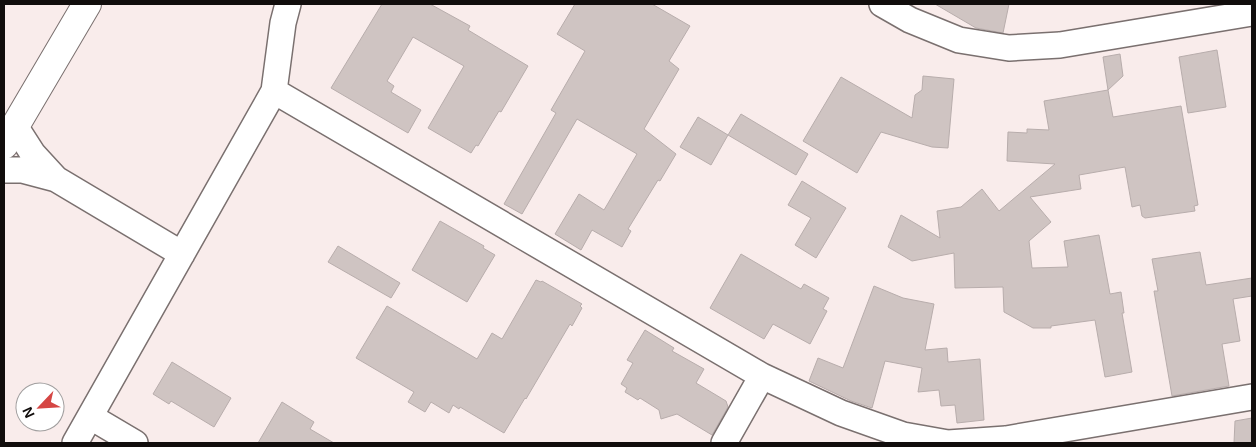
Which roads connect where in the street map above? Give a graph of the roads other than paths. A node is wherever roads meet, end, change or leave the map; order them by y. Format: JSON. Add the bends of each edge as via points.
{"nodes":[{"id":1,"x":87,"y":4,"type":"edge"},
{"id":2,"x":288,"y":4,"type":"edge"},
{"id":3,"x":882,"y":4,"type":"edge"},
{"id":4,"x":1252,"y":13,"type":"edge"},
{"id":5,"x":274,"y":91,"type":"junction"},
{"id":6,"x":9,"y":136,"type":"edge"},
{"id":7,"x":4,"y":170,"type":"edge"},
{"id":8,"x":56,"y":179,"type":"junction"},
{"id":9,"x":182,"y":254,"type":"junction"},
{"id":10,"x":762,"y":376,"type":"junction"},
{"id":11,"x":1252,"y":397,"type":"edge"},
{"id":12,"x":91,"y":417,"type":"junction"},
{"id":13,"x":75,"y":443,"type":"edge"},
{"id":14,"x":135,"y":443,"type":"edge"},
{"id":15,"x":724,"y":443,"type":"edge"}],
"edges":[{"from":1,"to":6,"type":"main road"},
{"from":2,"to":5,"type":"street"},
{"from":3,"to":4,"type":"street","via":[[910,20],[959,40],[1009,48],[1060,45]]},
{"from":5,"to":9,"type":"street"},
{"from":5,"to":10,"type":"street"},
{"from":6,"to":8,"type":"street","via":[[33,154]]},
{"from":7,"to":8,"type":"street","via":[[22,170]]},
{"from":8,"to":9,"type":"street"},
{"from":9,"to":12,"type":"street"},
{"from":10,"to":11,"type":"street","via":[[841,413],[894,432],[948,442],[1006,439]]},
{"from":10,"to":15,"type":"street"},
{"from":12,"to":13,"type":"street"},
{"from":12,"to":14,"type":"street"}]}
